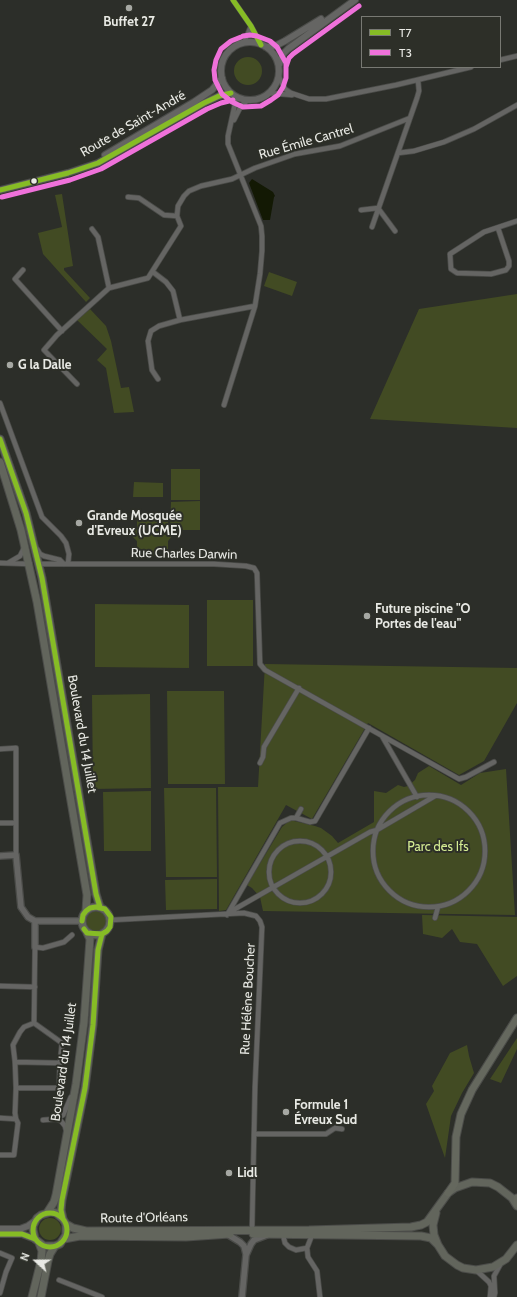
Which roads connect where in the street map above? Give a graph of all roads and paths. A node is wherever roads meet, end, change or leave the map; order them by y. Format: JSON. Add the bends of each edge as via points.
{"nodes":[{"id":1,"x":233,"y":0,"type":"edge"},
{"id":2,"x":349,"y":0,"type":"edge"},
{"id":3,"x":355,"y":0,"type":"edge"},
{"id":4,"x":251,"y":26,"type":"junction"},
{"id":5,"x":244,"y":43,"type":"junction"},
{"id":6,"x":264,"y":46,"type":"junction"},
{"id":7,"x":517,"y":56,"type":"edge"},
{"id":8,"x":501,"y":60,"type":"edge"},
{"id":9,"x":279,"y":65,"type":"junction"},
{"id":10,"x":467,"y":68,"type":"edge"},
{"id":11,"x":279,"y":77,"type":"junction"},
{"id":12,"x":222,"y":78,"type":"junction"},
{"id":13,"x":418,"y":80,"type":"junction"},
{"id":14,"x":270,"y":92,"type":"junction"},
{"id":15,"x":233,"y":95,"type":"junction"},
{"id":16,"x":299,"y":96,"type":"junction"},
{"id":17,"x":248,"y":100,"type":"junction"},
{"id":18,"x":517,"y":105,"type":"edge"},
{"id":19,"x":410,"y":118,"type":"junction"},
{"id":20,"x":231,"y":127,"type":"junction"},
{"id":21,"x":398,"y":153,"type":"junction"},
{"id":22,"x":241,"y":175,"type":"junction"},
{"id":23,"x":0,"y":189,"type":"edge"},
{"id":24,"x":128,"y":197,"type":"dead end"},
{"id":25,"x":378,"y":208,"type":"junction"},
{"id":26,"x":361,"y":210,"type":"dead end"},
{"id":27,"x":178,"y":216,"type":"junction"},
{"id":28,"x":517,"y":221,"type":"edge"},
{"id":29,"x":372,"y":227,"type":"dead end"},
{"id":30,"x":498,"y":228,"type":"junction"},
{"id":31,"x":92,"y":229,"type":"dead end"},
{"id":32,"x":395,"y":232,"type":"dead end"},
{"id":33,"x":23,"y":270,"type":"dead end"},
{"id":34,"x":152,"y":272,"type":"junction"},
{"id":35,"x":109,"y":288,"type":"junction"},
{"id":36,"x":255,"y":306,"type":"junction"},
{"id":37,"x":180,"y":320,"type":"junction"},
{"id":38,"x":62,"y":330,"type":"junction"},
{"id":39,"x":158,"y":379,"type":"dead end"},
{"id":40,"x":77,"y":384,"type":"dead end"},
{"id":41,"x":0,"y":403,"type":"edge"},
{"id":42,"x":224,"y":405,"type":"dead end"},
{"id":43,"x":0,"y":439,"type":"edge"},
{"id":44,"x":0,"y":462,"type":"edge"},
{"id":45,"x":34,"y":545,"type":"junction"},
{"id":46,"x":25,"y":546,"type":"junction"},
{"id":47,"x":13,"y":560,"type":"junction"},
{"id":48,"x":8,"y":562,"type":"junction"},
{"id":49,"x":0,"y":563,"type":"edge"},
{"id":50,"x":30,"y":564,"type":"junction"},
{"id":51,"x":39,"y":564,"type":"junction"},
{"id":52,"x":66,"y":564,"type":"junction"},
{"id":53,"x":31,"y":572,"type":"junction"},
{"id":54,"x":298,"y":688,"type":"junction"},
{"id":55,"x":369,"y":728,"type":"junction"},
{"id":56,"x":381,"y":734,"type":"junction"},
{"id":57,"x":0,"y":749,"type":"edge"},
{"id":58,"x":494,"y":762,"type":"dead end"},
{"id":59,"x":260,"y":763,"type":"dead end"},
{"id":60,"x":417,"y":796,"type":"junction"},
{"id":61,"x":435,"y":796,"type":"junction"},
{"id":62,"x":301,"y":809,"type":"dead end"},
{"id":63,"x":296,"y":818,"type":"junction"},
{"id":64,"x":15,"y":822,"type":"junction"},
{"id":65,"x":0,"y":823,"type":"edge"},
{"id":66,"x":377,"y":830,"type":"junction"},
{"id":67,"x":16,"y":855,"type":"junction"},
{"id":68,"x":0,"y":856,"type":"edge"},
{"id":69,"x":328,"y":856,"type":"junction"},
{"id":70,"x":273,"y":887,"type":"junction"},
{"id":71,"x":100,"y":907,"type":"junction"},
{"id":72,"x":438,"y":907,"type":"junction"},
{"id":73,"x":86,"y":911,"type":"junction"},
{"id":74,"x":227,"y":914,"type":"junction"},
{"id":75,"x":435,"y":918,"type":"dead end"},
{"id":76,"x":111,"y":920,"type":"junction"},
{"id":77,"x":35,"y":921,"type":"junction"},
{"id":78,"x":82,"y":921,"type":"junction"},
{"id":79,"x":87,"y":933,"type":"junction"},
{"id":80,"x":102,"y":934,"type":"junction"},
{"id":81,"x":72,"y":935,"type":"dead end"},
{"id":82,"x":35,"y":948,"type":"junction"},
{"id":83,"x":0,"y":986,"type":"edge"},
{"id":84,"x":35,"y":987,"type":"junction"},
{"id":85,"x":517,"y":1018,"type":"edge"},
{"id":86,"x":34,"y":1023,"type":"junction"},
{"id":87,"x":15,"y":1062,"type":"junction"},
{"id":88,"x":60,"y":1063,"type":"junction"},
{"id":89,"x":76,"y":1084,"type":"junction"},
{"id":90,"x":16,"y":1088,"type":"junction"},
{"id":91,"x":0,"y":1118,"type":"edge"},
{"id":92,"x":16,"y":1119,"type":"junction"},
{"id":93,"x":43,"y":1120,"type":"dead end"},
{"id":94,"x":56,"y":1120,"type":"junction"},
{"id":95,"x":342,"y":1128,"type":"dead end"},
{"id":96,"x":254,"y":1134,"type":"junction"},
{"id":97,"x":66,"y":1135,"type":"junction"},
{"id":98,"x":0,"y":1155,"type":"edge"},
{"id":99,"x":448,"y":1193,"type":"junction"},
{"id":100,"x":517,"y":1198,"type":"edge"},
{"id":101,"x":438,"y":1205,"type":"junction"},
{"id":102,"x":517,"y":1205,"type":"edge"},
{"id":103,"x":47,"y":1212,"type":"junction"},
{"id":104,"x":35,"y":1221,"type":"junction"},
{"id":105,"x":65,"y":1221,"type":"junction"},
{"id":106,"x":0,"y":1229,"type":"edge"},
{"id":107,"x":252,"y":1230,"type":"junction"},
{"id":108,"x":0,"y":1234,"type":"edge"},
{"id":109,"x":84,"y":1234,"type":"junction"},
{"id":110,"x":226,"y":1234,"type":"junction"},
{"id":111,"x":267,"y":1235,"type":"junction"},
{"id":112,"x":283,"y":1235,"type":"junction"},
{"id":113,"x":312,"y":1235,"type":"junction"},
{"id":114,"x":64,"y":1240,"type":"junction"},
{"id":115,"x":37,"y":1241,"type":"junction"},
{"id":116,"x":438,"y":1245,"type":"junction"},
{"id":117,"x":517,"y":1245,"type":"edge"},
{"id":118,"x":54,"y":1246,"type":"junction"},
{"id":119,"x":307,"y":1248,"type":"junction"},
{"id":120,"x":514,"y":1252,"type":"edge"},
{"id":121,"x":0,"y":1253,"type":"edge"},
{"id":122,"x":246,"y":1254,"type":"junction"},
{"id":123,"x":500,"y":1264,"type":"junction"},
{"id":124,"x":476,"y":1270,"type":"junction"},
{"id":125,"x":59,"y":1280,"type":"dead end"},
{"id":126,"x":0,"y":1293,"type":"edge"},
{"id":127,"x":32,"y":1297,"type":"edge"},
{"id":128,"x":41,"y":1297,"type":"edge"},
{"id":129,"x":102,"y":1297,"type":"edge"},
{"id":130,"x":242,"y":1297,"type":"edge"},
{"id":131,"x":320,"y":1297,"type":"edge"},
{"id":132,"x":490,"y":1297,"type":"edge"},
{"id":133,"x":494,"y":1297,"type":"edge"}],
"edges":[{"from":1,"to":4,"type":"street"},
{"from":2,"to":6,"type":"main road","via":[[285,41],[275,46]]},
{"from":3,"to":9,"type":"main road","via":[[288,49]]},
{"from":4,"to":5,"type":"street"},
{"from":4,"to":6,"type":"street"},
{"from":5,"to":6,"type":"main road"},
{"from":5,"to":12,"type":"main road","via":[[235,47],[225,58]]},
{"from":6,"to":9,"type":"main road","via":[[274,55]]},
{"from":7,"to":8,"type":"street"},
{"from":9,"to":11,"type":"main road"},
{"from":10,"to":13,"type":"street"},
{"from":11,"to":14,"type":"main road"},
{"from":11,"to":16,"type":"street","via":[[285,89]]},
{"from":12,"to":15,"type":"main road"},
{"from":12,"to":23,"type":"main road","name":"Route de Saint-André","via":[[212,90],[194,102],[101,158],[77,168]]},
{"from":13,"to":16,"type":"street","via":[[326,99]]},
{"from":13,"to":19,"type":"street","via":[[419,91]]},
{"from":14,"to":16,"type":"street"},
{"from":14,"to":17,"type":"main road","via":[[259,99]]},
{"from":15,"to":17,"type":"main road"},
{"from":15,"to":20,"type":"street","via":[[235,104]]},
{"from":15,"to":23,"type":"main road","name":"Route de Saint-André","via":[[219,96],[204,103],[98,163],[68,174]]},
{"from":17,"to":20,"type":"street","via":[[241,106]]},
{"from":18,"to":21,"type":"street","via":[[444,142]]},
{"from":19,"to":21,"type":"street"},
{"from":19,"to":22,"type":"street","name":"Rue Émile Cantrel","via":[[340,146],[295,154]]},
{"from":20,"to":22,"type":"street","via":[[228,144]]},
{"from":21,"to":25,"type":"street"},
{"from":22,"to":27,"type":"street","name":"Rue Émile Cantrel","via":[[195,187],[184,196],[178,206]]},
{"from":22,"to":36,"type":"street","via":[[261,226],[260,274]]},
{"from":24,"to":27,"type":"street","via":[[139,198],[164,215]]},
{"from":25,"to":26,"type":"street"},
{"from":25,"to":29,"type":"street"},
{"from":25,"to":32,"type":"street"},
{"from":27,"to":34,"type":"street","name":"Rue Émile Cantrel","via":[[182,226]]},
{"from":28,"to":30,"type":"street"},
{"from":30,"to":30,"type":"street","via":[[484,232],[450,254],[451,269],[457,273],[491,274],[506,270],[509,266]]},
{"from":31,"to":35,"type":"street","via":[[98,237]]},
{"from":33,"to":38,"type":"street","via":[[15,279]]},
{"from":34,"to":35,"type":"street","via":[[148,278]]},
{"from":34,"to":37,"type":"street","via":[[173,291]]},
{"from":35,"to":38,"type":"street"},
{"from":36,"to":37,"type":"street"},
{"from":36,"to":42,"type":"street"},
{"from":37,"to":39,"type":"street","via":[[151,331],[148,341],[152,370]]},
{"from":38,"to":40,"type":"street","via":[[44,350]]},
{"from":41,"to":52,"type":"street","via":[[42,517],[66,543],[69,554]]},
{"from":43,"to":45,"type":"main road","name":"Boulevard du 14 Juillet","via":[[26,513]]},
{"from":44,"to":46,"type":"main road","name":"Boulevard du 14 Juillet"},
{"from":45,"to":51,"type":"main road","name":"Boulevard du 14 Juillet"},
{"from":45,"to":52,"type":"street","via":[[40,554]]},
{"from":46,"to":47,"type":"street","via":[[20,556]]},
{"from":46,"to":50,"type":"main road","name":"Boulevard du 14 Juillet"},
{"from":47,"to":48,"type":"street"},
{"from":47,"to":50,"type":"street","via":[[25,560]]},
{"from":48,"to":49,"type":"street"},
{"from":48,"to":50,"type":"street"},
{"from":48,"to":53,"type":"street"},
{"from":50,"to":51,"type":"main road"},
{"from":50,"to":53,"type":"main road","name":"Boulevard du 14 Juillet"},
{"from":51,"to":52,"type":"street"},
{"from":51,"to":71,"type":"main road","name":"Boulevard du 14 Juillet"},
{"from":52,"to":54,"type":"street","name":"Rue Charles Darwin","via":[[214,564],[254,568],[257,573],[260,664],[265,670]]},
{"from":53,"to":73,"type":"main road","name":"Boulevard du 14 Juillet","via":[[87,895]]},
{"from":54,"to":55,"type":"street","name":"Rue Charles Darwin"},
{"from":54,"to":59,"type":"street","via":[[264,747]]},
{"from":55,"to":56,"type":"street","name":"Rue Charles Darwin"},
{"from":55,"to":63,"type":"street","via":[[315,821]]},
{"from":56,"to":58,"type":"street","name":"Rue Charles Darwin","via":[[459,779]]},
{"from":56,"to":60,"type":"street"},
{"from":57,"to":64,"type":"street","via":[[16,748]]},
{"from":60,"to":61,"type":"street"},
{"from":60,"to":66,"type":"street","via":[[393,808]]},
{"from":61,"to":66,"type":"street"},
{"from":61,"to":72,"type":"street","via":[[458,803],[470,813],[479,827],[484,842],[483,862],[472,887],[456,900]]},
{"from":62,"to":63,"type":"street"},
{"from":63,"to":74,"type":"street","via":[[285,820],[277,827]]},
{"from":64,"to":65,"type":"street"},
{"from":64,"to":67,"type":"street"},
{"from":66,"to":69,"type":"street"},
{"from":66,"to":72,"type":"street","via":[[373,859],[385,886],[408,904]]},
{"from":67,"to":68,"type":"street"},
{"from":67,"to":77,"type":"street","via":[[21,908]]},
{"from":69,"to":70,"type":"street"},
{"from":69,"to":70,"type":"street","via":[[331,864],[330,880],[316,899],[292,902],[284,899]]},
{"from":69,"to":70,"type":"street","via":[[312,842],[298,840],[285,844],[271,860],[269,874]]},
{"from":70,"to":74,"type":"street"},
{"from":71,"to":73,"type":"main road"},
{"from":71,"to":76,"type":"main road","name":"Boulevard du 14 Juillet","via":[[108,913]]},
{"from":72,"to":75,"type":"street"},
{"from":73,"to":78,"type":"main road","name":"Boulevard du 14 Juillet"},
{"from":74,"to":76,"type":"street","name":"Rue Hélène Boucher"},
{"from":74,"to":96,"type":"street","name":"Rue Hélène Boucher","via":[[244,913],[256,916],[262,927]]},
{"from":76,"to":80,"type":"main road","via":[[110,927]]},
{"from":77,"to":78,"type":"street"},
{"from":77,"to":82,"type":"street"},
{"from":78,"to":79,"type":"main road","name":"Boulevard du 14 Juillet"},
{"from":79,"to":80,"type":"main road"},
{"from":79,"to":89,"type":"main road","name":"Boulevard du 14 Juillet","via":[[90,939],[84,1022]]},
{"from":80,"to":105,"type":"main road","via":[[98,950],[85,1088],[62,1200],[61,1210]]},
{"from":81,"to":82,"type":"street","via":[[64,942]]},
{"from":82,"to":84,"type":"street"},
{"from":83,"to":84,"type":"street"},
{"from":84,"to":86,"type":"street"},
{"from":85,"to":99,"type":"highway","via":[[472,1090],[461,1114],[456,1137],[454,1183]]},
{"from":86,"to":87,"type":"street","via":[[24,1027],[13,1045]]},
{"from":86,"to":88,"type":"street","via":[[62,1043]]},
{"from":87,"to":88,"type":"street"},
{"from":87,"to":90,"type":"street"},
{"from":88,"to":90,"type":"street","via":[[59,1088]]},
{"from":89,"to":94,"type":"street","via":[[64,1115]]},
{"from":89,"to":97,"type":"main road","name":"Boulevard du 14 Juillet"},
{"from":90,"to":92,"type":"street"},
{"from":91,"to":92,"type":"street"},
{"from":92,"to":98,"type":"street","via":[[18,1123],[14,1155]]},
{"from":93,"to":94,"type":"street"},
{"from":94,"to":97,"type":"street","via":[[65,1126]]},
{"from":95,"to":96,"type":"street","via":[[335,1128],[326,1134]]},
{"from":96,"to":107,"type":"street","name":"Rue Hélène Boucher"},
{"from":97,"to":103,"type":"main road","name":"Boulevard du 14 Juillet","via":[[56,1195]]},
{"from":99,"to":101,"type":"main road","name":"Route d'Orléans"},
{"from":99,"to":102,"type":"main road","via":[[468,1183],[490,1183],[506,1192]]},
{"from":100,"to":102,"type":"highway"},
{"from":101,"to":107,"type":"main road","name":"Route d'Orléans","via":[[431,1217],[421,1225],[411,1228]]},
{"from":101,"to":116,"type":"main road","via":[[433,1225]]},
{"from":103,"to":104,"type":"main road"},
{"from":103,"to":105,"type":"main road","via":[[56,1213]]},
{"from":104,"to":106,"type":"main road","via":[[20,1229]]},
{"from":104,"to":115,"type":"main road","via":[[33,1230]]},
{"from":105,"to":109,"type":"main road"},
{"from":105,"to":114,"type":"main road"},
{"from":107,"to":109,"type":"main road","name":"Route d'Orléans","via":[[202,1229]]},
{"from":108,"to":115,"type":"main road","via":[[22,1234]]},
{"from":109,"to":110,"type":"main road"},
{"from":109,"to":114,"type":"main road"},
{"from":110,"to":111,"type":"main road"},
{"from":110,"to":122,"type":"street","via":[[240,1242]]},
{"from":111,"to":112,"type":"main road"},
{"from":111,"to":122,"type":"street","via":[[254,1240]]},
{"from":112,"to":113,"type":"main road"},
{"from":112,"to":119,"type":"street","via":[[289,1247],[296,1250]]},
{"from":113,"to":116,"type":"main road","via":[[421,1236],[431,1238]]},
{"from":113,"to":119,"type":"street"},
{"from":114,"to":118,"type":"main road"},
{"from":115,"to":118,"type":"main road","via":[[44,1246]]},
{"from":115,"to":127,"type":"main road","via":[[42,1250]]},
{"from":116,"to":124,"type":"main road","via":[[451,1261],[463,1268]]},
{"from":117,"to":120,"type":"main road"},
{"from":118,"to":128,"type":"main road","via":[[48,1261]]},
{"from":119,"to":131,"type":"street","via":[[308,1257],[317,1271]]},
{"from":120,"to":123,"type":"main road"},
{"from":121,"to":126,"type":"street","via":[[12,1258]]},
{"from":122,"to":130,"type":"street"},
{"from":123,"to":124,"type":"main road"},
{"from":123,"to":133,"type":"street","via":[[494,1276]]},
{"from":124,"to":132,"type":"street","via":[[489,1282]]},
{"from":125,"to":129,"type":"street"}]}
